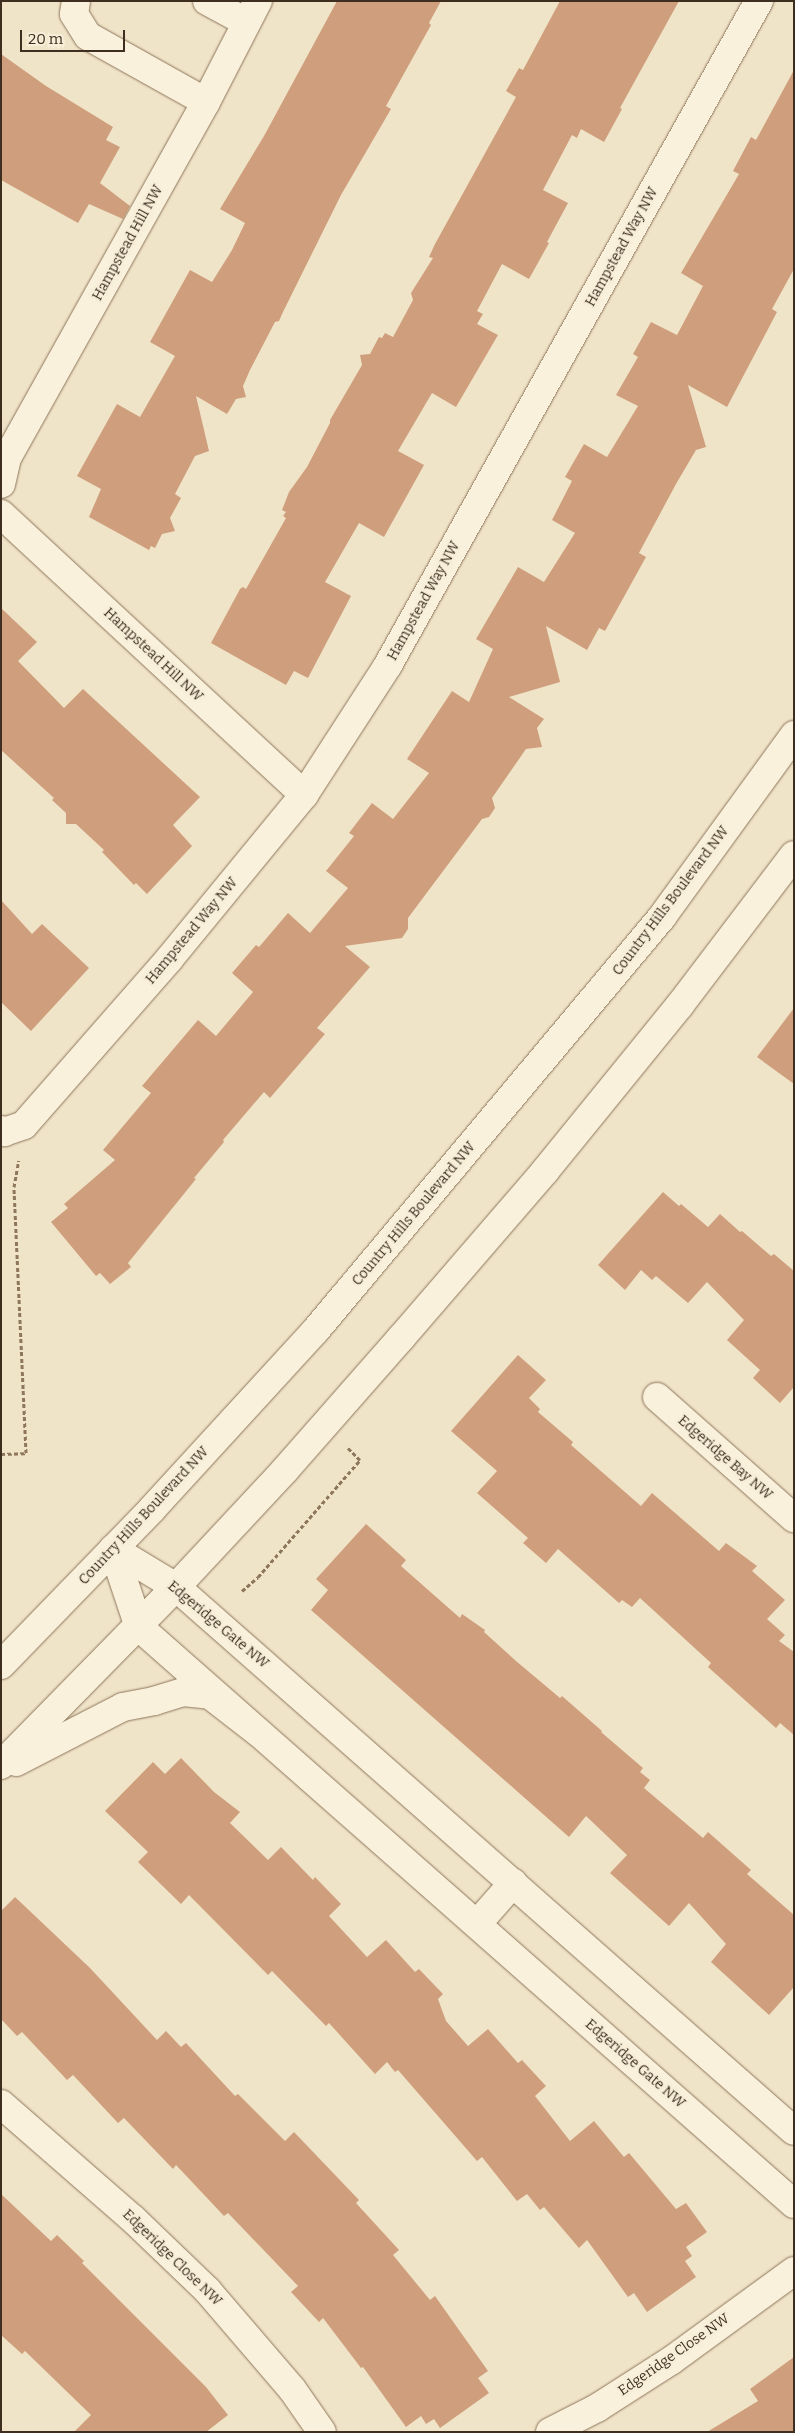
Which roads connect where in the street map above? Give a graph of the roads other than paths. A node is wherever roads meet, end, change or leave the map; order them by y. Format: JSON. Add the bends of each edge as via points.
{"nodes":[{"id":1,"x":76,"y":1,"type":"edge"},
{"id":2,"x":207,"y":1,"type":"edge"},
{"id":3,"x":759,"y":1,"type":"edge"},
{"id":4,"x":252,"y":12,"type":"edge"},
{"id":5,"x":206,"y":102,"type":"junction"},
{"id":6,"x":1,"y":484,"type":"edge"},
{"id":7,"x":1,"y":514,"type":"edge"},
{"id":8,"x":794,"y":736,"type":"edge"},
{"id":9,"x":304,"y":795,"type":"junction"},
{"id":10,"x":794,"y":855,"type":"edge"},
{"id":11,"x":13,"y":1128,"type":"edge"},
{"id":12,"x":657,"y":1398,"type":"dead end"},
{"id":13,"x":794,"y":1518,"type":"edge"},
{"id":14,"x":113,"y":1549,"type":"junction"},
{"id":15,"x":176,"y":1587,"type":"junction"},
{"id":16,"x":138,"y":1627,"type":"junction"},
{"id":17,"x":1,"y":1665,"type":"edge"},
{"id":18,"x":259,"y":1733,"type":"junction"},
{"id":19,"x":1,"y":1765,"type":"edge"},
{"id":20,"x":1,"y":1769,"type":"edge"},
{"id":21,"x":513,"y":1883,"type":"junction"},
{"id":22,"x":477,"y":1924,"type":"junction"},
{"id":23,"x":1,"y":2104,"type":"edge"},
{"id":24,"x":794,"y":2131,"type":"edge"},
{"id":25,"x":794,"y":2204,"type":"edge"},
{"id":26,"x":794,"y":2271,"type":"edge"},
{"id":27,"x":322,"y":2432,"type":"edge"},
{"id":28,"x":550,"y":2432,"type":"edge"}],
"edges":[{"from":1,"to":5,"type":"street","via":[[74,14],[88,36]]},
{"from":2,"to":4,"type":"street"},
{"from":3,"to":9,"type":"street","name":"Hampstead Way NW","via":[[388,665]]},
{"from":4,"to":5,"type":"street","name":"Hampstead Hill NW"},
{"from":5,"to":6,"type":"street","name":"Hampstead Hill NW","via":[[7,458]]},
{"from":7,"to":9,"type":"street","name":"Hampstead Hill NW"},
{"from":8,"to":14,"type":"street","name":"Country Hills Boulevard NW","via":[[662,916],[501,1111],[316,1330]]},
{"from":9,"to":11,"type":"street","name":"Hampstead Way NW","via":[[170,958]]},
{"from":10,"to":15,"type":"street","via":[[680,1005],[545,1171],[285,1470]]},
{"from":12,"to":13,"type":"street","name":"Edgeridge Bay NW"},
{"from":14,"to":15,"type":"street","name":"Edgeridge Gate NW"},
{"from":14,"to":16,"type":"street"},
{"from":14,"to":17,"type":"street","name":"Country Hills Boulevard NW"},
{"from":15,"to":16,"type":"street"},
{"from":15,"to":21,"type":"street","name":"Edgeridge Gate NW"},
{"from":16,"to":18,"type":"street","name":"Edgeridge Gate NW"},
{"from":16,"to":19,"type":"street"},
{"from":18,"to":20,"type":"street","via":[[210,1695],[183,1692],[123,1707]]},
{"from":18,"to":22,"type":"street","name":"Edgeridge Gate NW"},
{"from":21,"to":22,"type":"street"},
{"from":21,"to":24,"type":"street","name":"Edgeridge Gate NW"},
{"from":22,"to":25,"type":"street","name":"Edgeridge Gate NW"},
{"from":23,"to":27,"type":"street","name":"Edgeridge Close NW","via":[[133,2219],[207,2290],[292,2389]]},
{"from":26,"to":28,"type":"street","name":"Edgeridge Close NW","via":[[672,2360],[597,2408]]}]}
